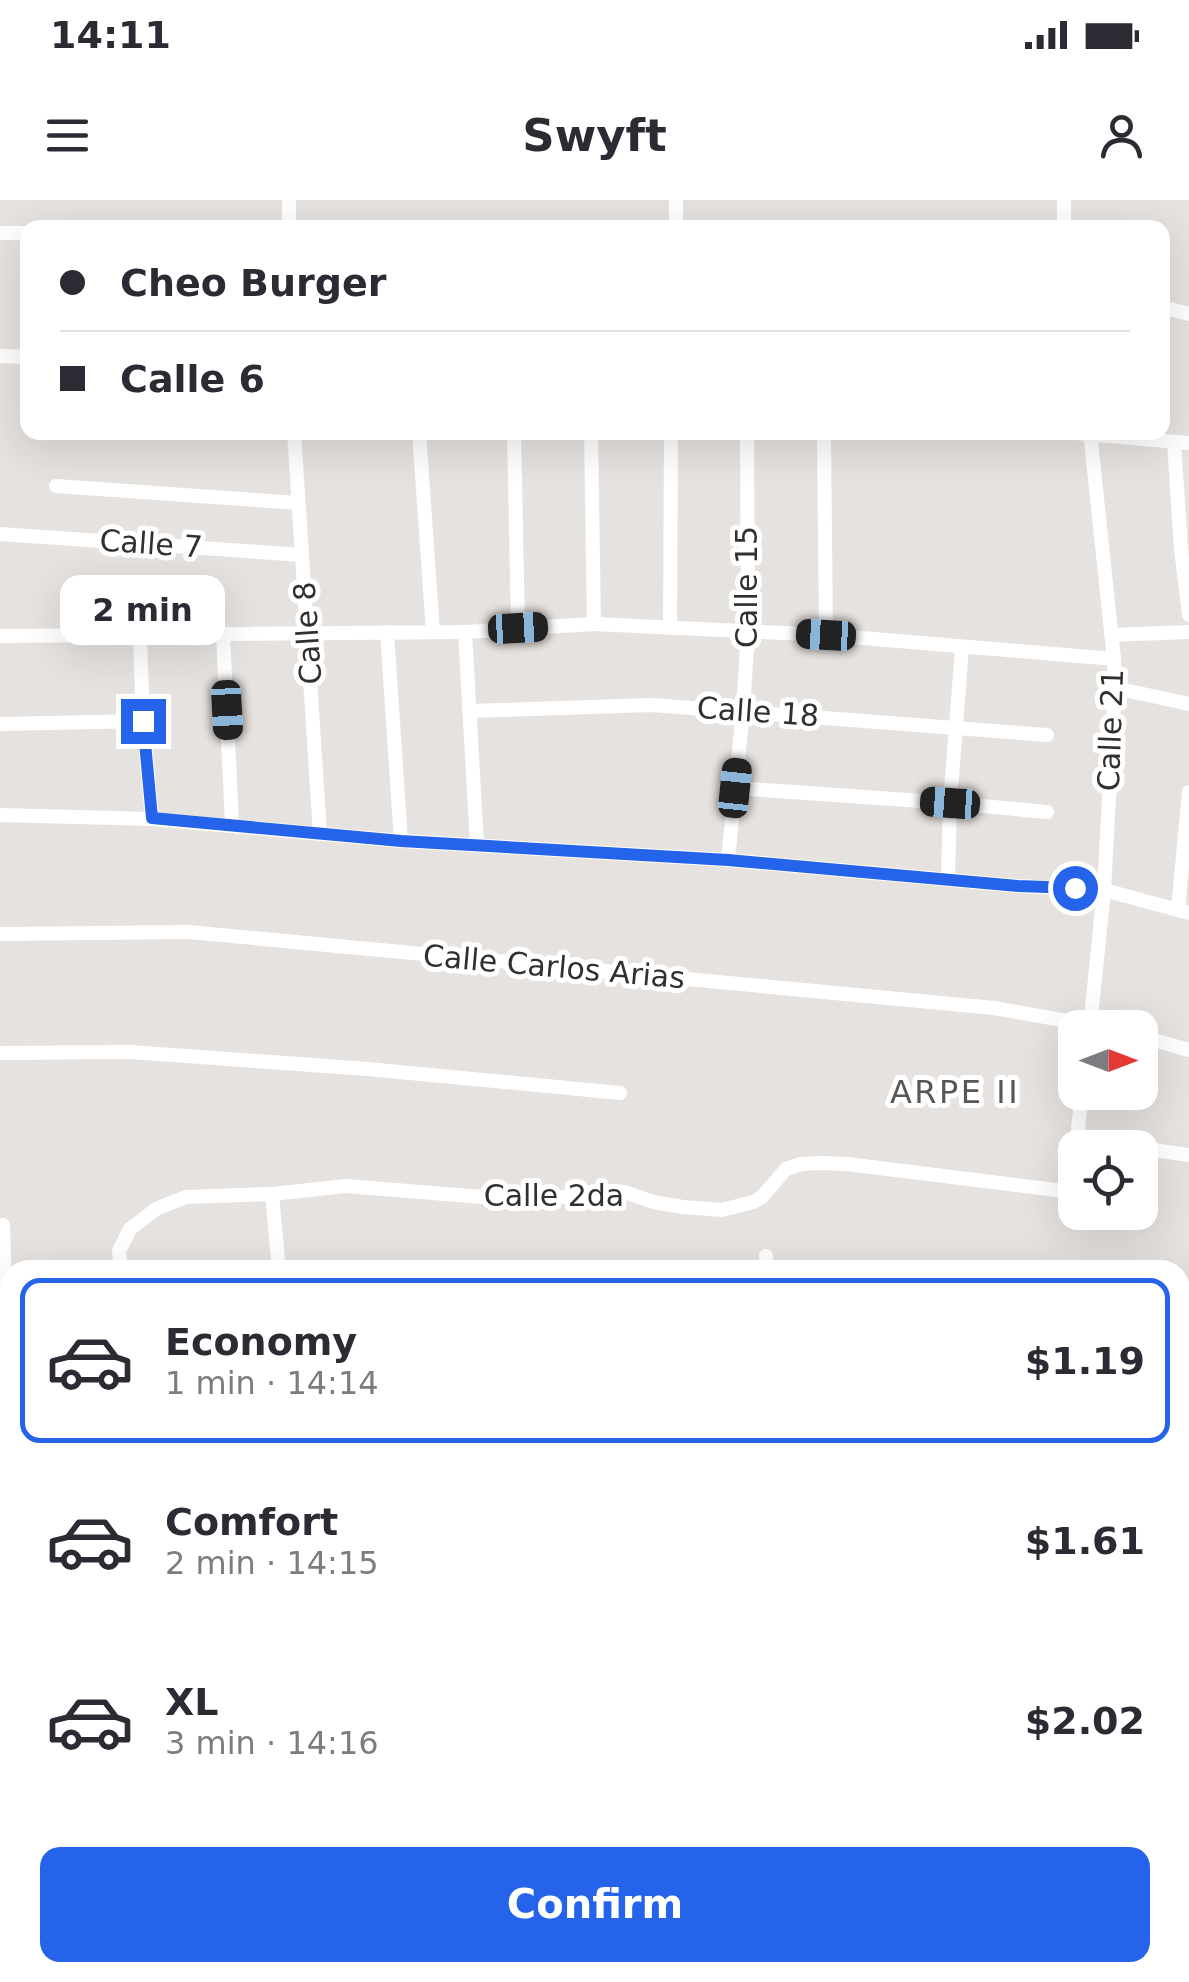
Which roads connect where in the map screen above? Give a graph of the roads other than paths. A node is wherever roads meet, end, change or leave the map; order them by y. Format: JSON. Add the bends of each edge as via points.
{"nodes":[{"id":1,"x":294,"y":440,"type":"edge"},
{"id":2,"x":420,"y":440,"type":"edge"},
{"id":3,"x":514,"y":440,"type":"edge"},
{"id":4,"x":591,"y":440,"type":"edge"},
{"id":5,"x":670,"y":440,"type":"edge"},
{"id":6,"x":747,"y":440,"type":"edge"},
{"id":7,"x":824,"y":440,"type":"edge"},
{"id":8,"x":1091,"y":440,"type":"edge"},
{"id":9,"x":1182,"y":442,"type":"edge"},
{"id":10,"x":56,"y":486,"type":"dead end"},
{"id":11,"x":298,"y":503,"type":"junction"},
{"id":12,"x":0,"y":534,"type":"edge"},
{"id":13,"x":1185,"y":550,"type":"edge"},
{"id":14,"x":302,"y":555,"type":"junction"},
{"id":15,"x":1189,"y":615,"type":"edge"},
{"id":16,"x":594,"y":624,"type":"junction"},
{"id":17,"x":670,"y":626,"type":"junction"},
{"id":18,"x":518,"y":628,"type":"junction"},
{"id":19,"x":748,"y":631,"type":"junction"},
{"id":20,"x":387,"y":632,"type":"junction"},
{"id":21,"x":432,"y":632,"type":"junction"},
{"id":22,"x":465,"y":632,"type":"junction"},
{"id":23,"x":1189,"y":632,"type":"edge"},
{"id":24,"x":308,"y":633,"type":"junction"},
{"id":25,"x":223,"y":634,"type":"junction"},
{"id":26,"x":826,"y":635,"type":"junction"},
{"id":27,"x":1111,"y":635,"type":"junction"},
{"id":28,"x":0,"y":636,"type":"edge"},
{"id":29,"x":140,"y":636,"type":"junction"},
{"id":30,"x":962,"y":648,"type":"junction"},
{"id":31,"x":1114,"y":659,"type":"junction"},
{"id":32,"x":1115,"y":688,"type":"junction"},
{"id":33,"x":1189,"y":704,"type":"edge"},
{"id":34,"x":469,"y":711,"type":"junction"},
{"id":35,"x":743,"y":711,"type":"junction"},
{"id":36,"x":143,"y":721,"type":"junction"},
{"id":37,"x":0,"y":724,"type":"edge"},
{"id":38,"x":956,"y":727,"type":"junction"},
{"id":39,"x":1047,"y":735,"type":"dead end"},
{"id":40,"x":735,"y":788,"type":"junction"},
{"id":41,"x":1189,"y":792,"type":"edge"},
{"id":42,"x":950,"y":803,"type":"junction"},
{"id":43,"x":1047,"y":812,"type":"dead end"},
{"id":44,"x":0,"y":814,"type":"edge"},
{"id":45,"x":152,"y":818,"type":"junction"},
{"id":46,"x":232,"y":824,"type":"junction"},
{"id":47,"x":1188,"y":825,"type":"edge"},
{"id":48,"x":320,"y":834,"type":"junction"},
{"id":49,"x":401,"y":841,"type":"junction"},
{"id":50,"x":477,"y":845,"type":"junction"},
{"id":51,"x":728,"y":860,"type":"junction"},
{"id":52,"x":948,"y":879,"type":"junction"},
{"id":53,"x":1104,"y":890,"type":"junction"},
{"id":54,"x":1183,"y":911,"type":"edge"},
{"id":55,"x":0,"y":934,"type":"edge"},
{"id":56,"x":1092,"y":1010,"type":"edge"},
{"id":57,"x":1058,"y":1019,"type":"edge"},
{"id":58,"x":1158,"y":1041,"type":"edge"},
{"id":59,"x":1189,"y":1050,"type":"edge"},
{"id":60,"x":0,"y":1053,"type":"edge"},
{"id":61,"x":620,"y":1093,"type":"dead end"},
{"id":62,"x":1158,"y":1151,"type":"edge"},
{"id":63,"x":1189,"y":1155,"type":"edge"},
{"id":64,"x":1058,"y":1190,"type":"edge"},
{"id":65,"x":272,"y":1194,"type":"junction"},
{"id":66,"x":3,"y":1225,"type":"dead end"},
{"id":67,"x":4,"y":1260,"type":"edge"},
{"id":68,"x":120,"y":1260,"type":"edge"},
{"id":69,"x":278,"y":1260,"type":"edge"}],
"edges":[{"from":1,"to":11,"type":"street","name":"Calle 8"},
{"from":2,"to":21,"type":"street"},
{"from":3,"to":18,"type":"street"},
{"from":4,"to":16,"type":"street"},
{"from":5,"to":17,"type":"street"},
{"from":6,"to":19,"type":"street","name":"Calle 15"},
{"from":7,"to":26,"type":"street"},
{"from":8,"to":27,"type":"street","name":"Calle 21"},
{"from":9,"to":13,"type":"street"},
{"from":10,"to":11,"type":"street"},
{"from":11,"to":14,"type":"street","name":"Calle 8"},
{"from":12,"to":14,"type":"street","name":"Calle 7"},
{"from":13,"to":15,"type":"street"},
{"from":14,"to":24,"type":"street","name":"Calle 8"},
{"from":16,"to":17,"type":"street"},
{"from":16,"to":18,"type":"street"},
{"from":17,"to":19,"type":"street"},
{"from":18,"to":22,"type":"street"},
{"from":19,"to":26,"type":"street"},
{"from":19,"to":35,"type":"street","name":"Calle 15"},
{"from":20,"to":21,"type":"street"},
{"from":20,"to":24,"type":"street"},
{"from":20,"to":49,"type":"street"},
{"from":21,"to":22,"type":"street"},
{"from":22,"to":34,"type":"street"},
{"from":23,"to":27,"type":"street"},
{"from":24,"to":25,"type":"street"},
{"from":24,"to":48,"type":"street","name":"Calle 8"},
{"from":25,"to":29,"type":"street"},
{"from":25,"to":46,"type":"street"},
{"from":26,"to":30,"type":"street"},
{"from":27,"to":31,"type":"street","name":"Calle 21"},
{"from":28,"to":29,"type":"street"},
{"from":29,"to":36,"type":"street"},
{"from":30,"to":31,"type":"street"},
{"from":30,"to":38,"type":"street"},
{"from":31,"to":32,"type":"street","name":"Calle 21"},
{"from":32,"to":33,"type":"street"},
{"from":32,"to":53,"type":"street","name":"Calle 21"},
{"from":34,"to":35,"type":"street","name":"Calle 18","via":[[652,705]]},
{"from":34,"to":50,"type":"street"},
{"from":35,"to":38,"type":"street","name":"Calle 18"},
{"from":35,"to":40,"type":"street","name":"Calle 15"},
{"from":36,"to":37,"type":"street"},
{"from":36,"to":45,"type":"street"},
{"from":38,"to":39,"type":"street","name":"Calle 18"},
{"from":38,"to":42,"type":"street"},
{"from":40,"to":42,"type":"street"},
{"from":40,"to":51,"type":"street","name":"Calle 15"},
{"from":41,"to":47,"type":"street"},
{"from":42,"to":43,"type":"street"},
{"from":42,"to":52,"type":"street"},
{"from":44,"to":45,"type":"street"},
{"from":45,"to":46,"type":"street"},
{"from":46,"to":48,"type":"street"},
{"from":47,"to":54,"type":"street"},
{"from":48,"to":49,"type":"street"},
{"from":49,"to":50,"type":"street"},
{"from":50,"to":51,"type":"street"},
{"from":51,"to":52,"type":"street"},
{"from":52,"to":53,"type":"street"},
{"from":53,"to":54,"type":"street"},
{"from":53,"to":56,"type":"street","name":"Calle 21"},
{"from":55,"to":57,"type":"street","name":"Calle Carlos Arias","via":[[189,932]]},
{"from":58,"to":59,"type":"street"},
{"from":60,"to":61,"type":"street","via":[[130,1052]]},
{"from":62,"to":63,"type":"street"},
{"from":64,"to":65,"type":"street","name":"Calle 2da","via":[[820,1163],[786,1169],[762,1197],[722,1210],[609,1191],[532,1201],[346,1186]]},
{"from":65,"to":68,"type":"street","name":"Calle 2da","via":[[186,1197],[156,1209],[130,1229]]},
{"from":65,"to":69,"type":"street"},
{"from":66,"to":67,"type":"street"}]}
